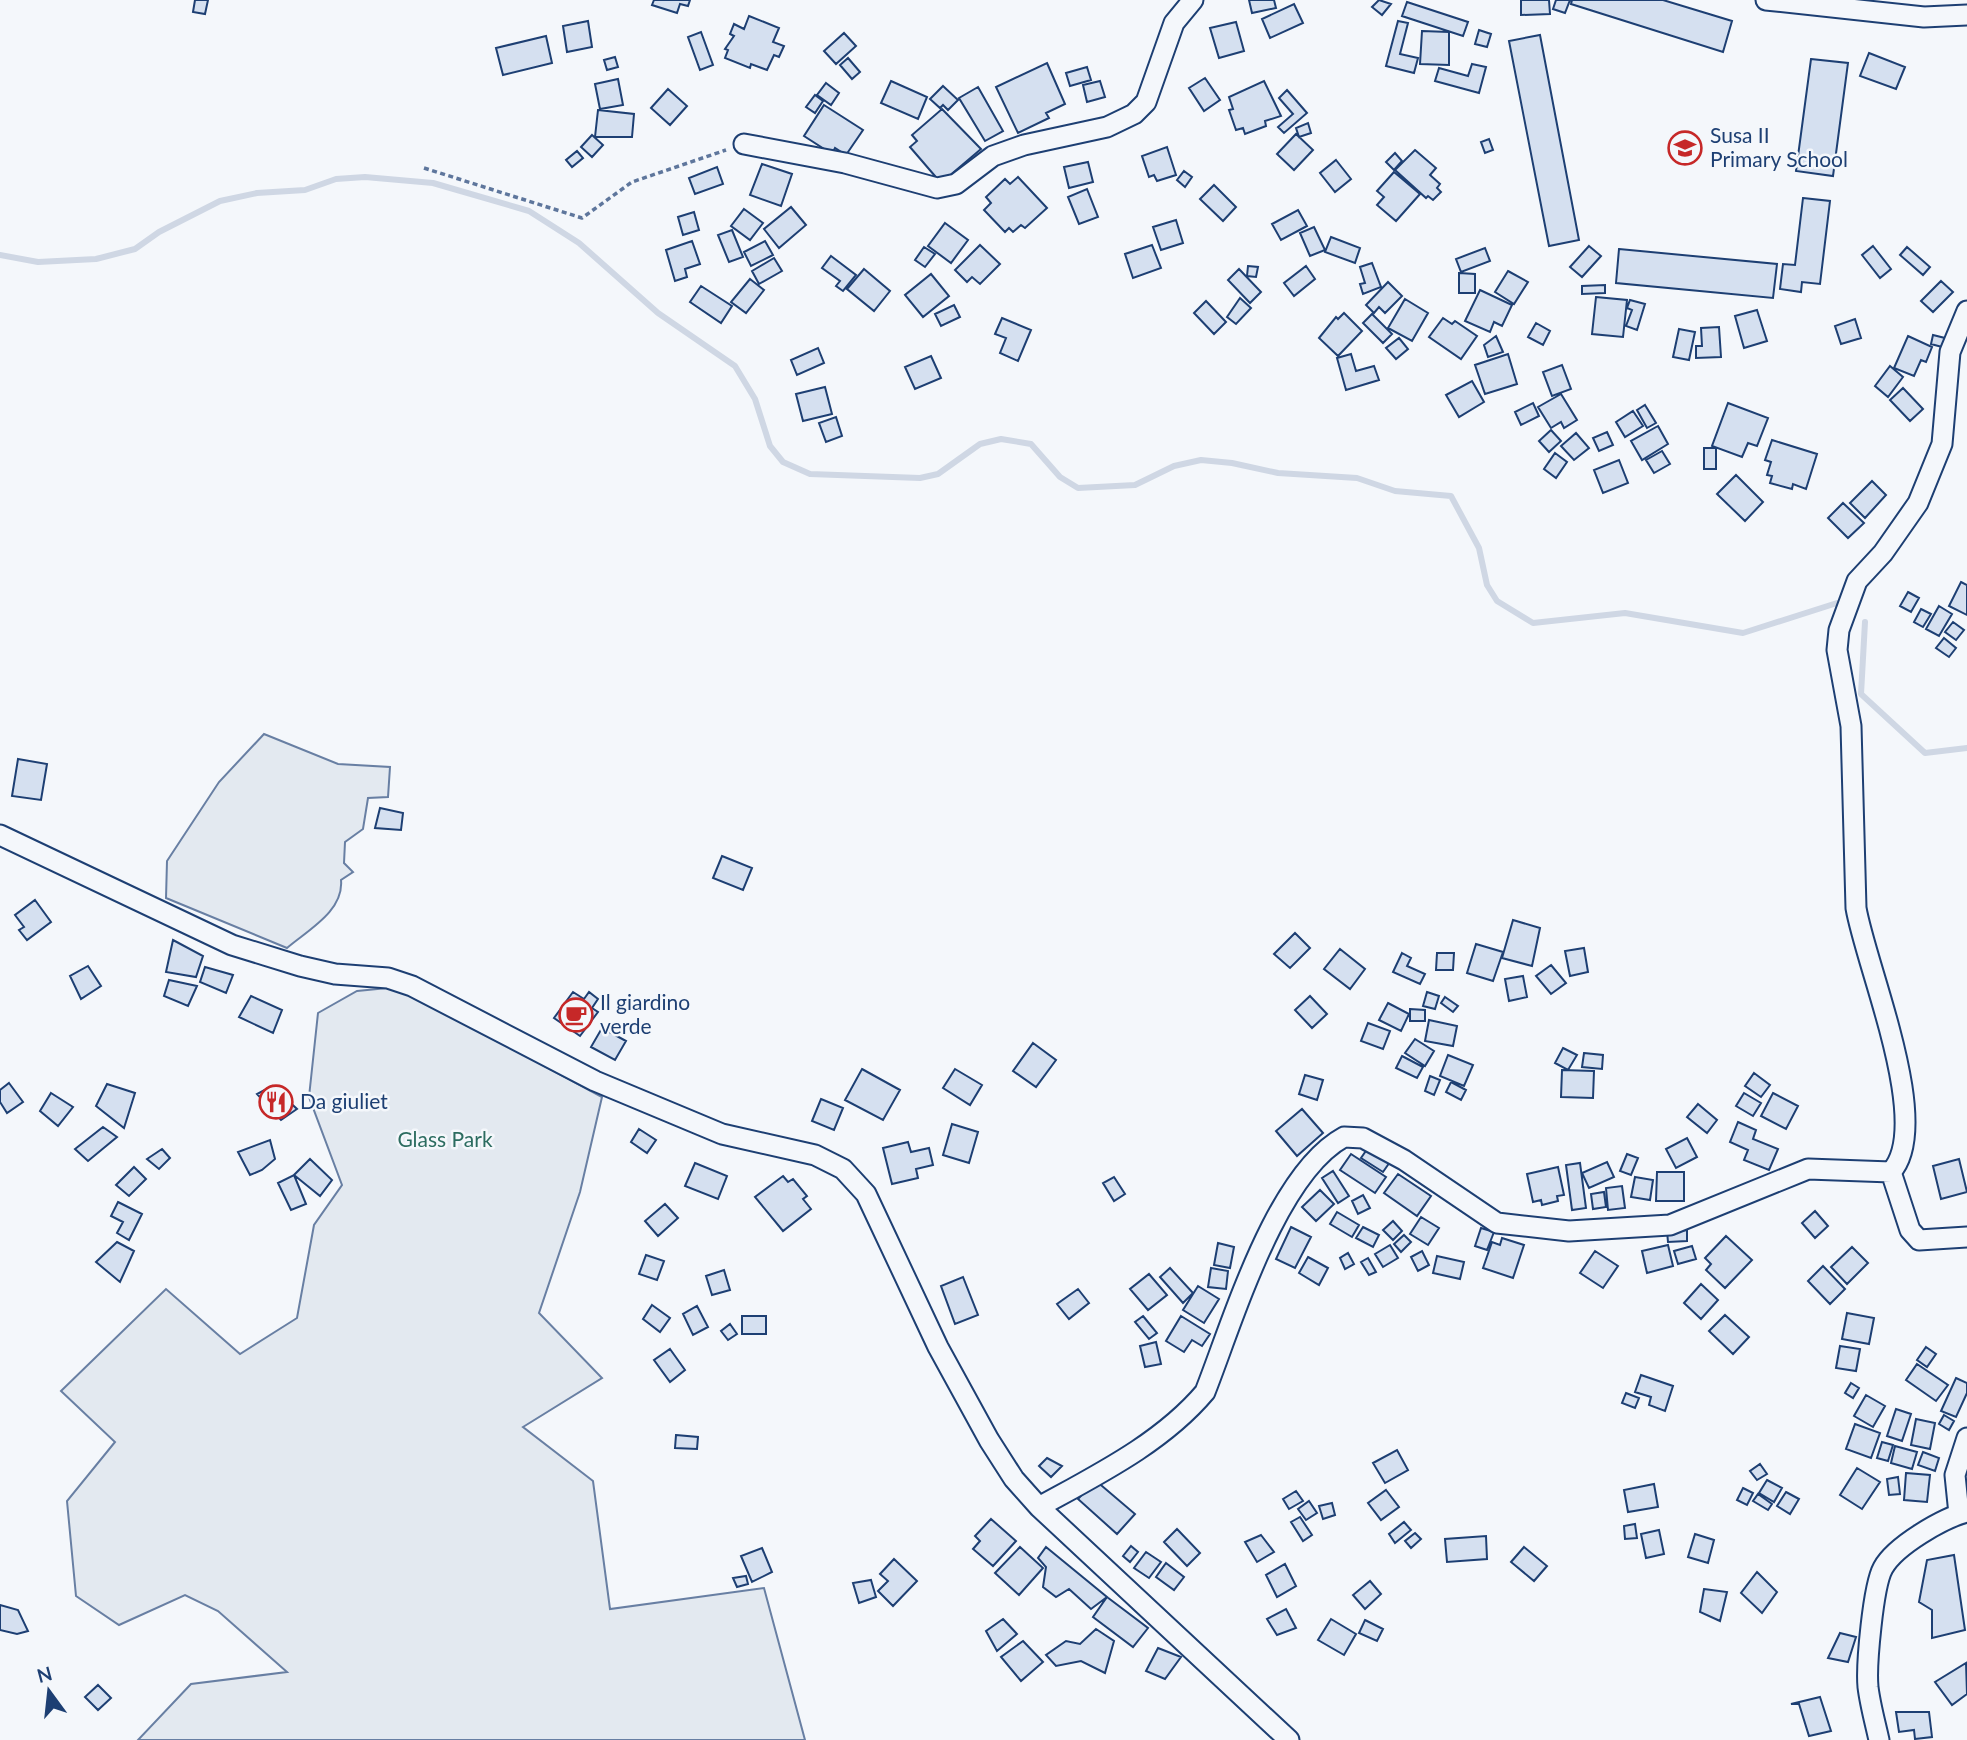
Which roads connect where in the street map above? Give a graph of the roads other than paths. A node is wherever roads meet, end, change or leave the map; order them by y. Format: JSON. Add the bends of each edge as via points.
{"nodes":[{"id":1,"x":1193,"y":0,"type":"edge"},
{"id":2,"x":1771,"y":1,"type":"edge"},
{"id":3,"x":1967,"y":15,"type":"edge"},
{"id":4,"x":744,"y":144,"type":"road end"},
{"id":5,"x":1967,"y":311,"type":"edge"},
{"id":6,"x":0,"y":835,"type":"edge"},
{"id":7,"x":1891,"y":1172,"type":"junction"},
{"id":8,"x":1967,"y":1237,"type":"edge"},
{"id":9,"x":1967,"y":1438,"type":"edge"},
{"id":10,"x":1040,"y":1507,"type":"junction"},
{"id":11,"x":1963,"y":1513,"type":"edge"},
{"id":12,"x":1289,"y":1740,"type":"edge"},
{"id":13,"x":1879,"y":1740,"type":"edge"}],
"edges":[{"from":1,"to":4,"type":"street","via":[[1174,23],[1146,102],[1134,114],[1107,127],[993,156],[956,184],[937,188],[845,163]]},
{"from":2,"to":3,"type":"street","via":[[1924,17]]},
{"from":5,"to":7,"type":"street","via":[[1950,352],[1942,444],[1918,503],[1857,581],[1838,640],[1851,726],[1856,908],[1904,1094],[1902,1153]]},
{"from":6,"to":10,"type":"street","via":[[232,945],[335,974],[388,978],[412,986],[596,1081],[722,1134],[815,1155],[843,1168],[866,1194],[989,1440],[1014,1479]]},
{"from":7,"to":8,"type":"street","via":[[1910,1230],[1919,1240]]},
{"from":7,"to":10,"type":"street","via":[[1808,1170],[1670,1225],[1569,1231],[1497,1223],[1404,1160],[1363,1138],[1344,1137],[1314,1161],[1276,1214],[1205,1392],[1160,1434]]},
{"from":9,"to":11,"type":"street","via":[[1955,1475]]},
{"from":10,"to":12,"type":"street"},
{"from":11,"to":13,"type":"street","via":[[1906,1545],[1881,1570],[1868,1675]]}]}
